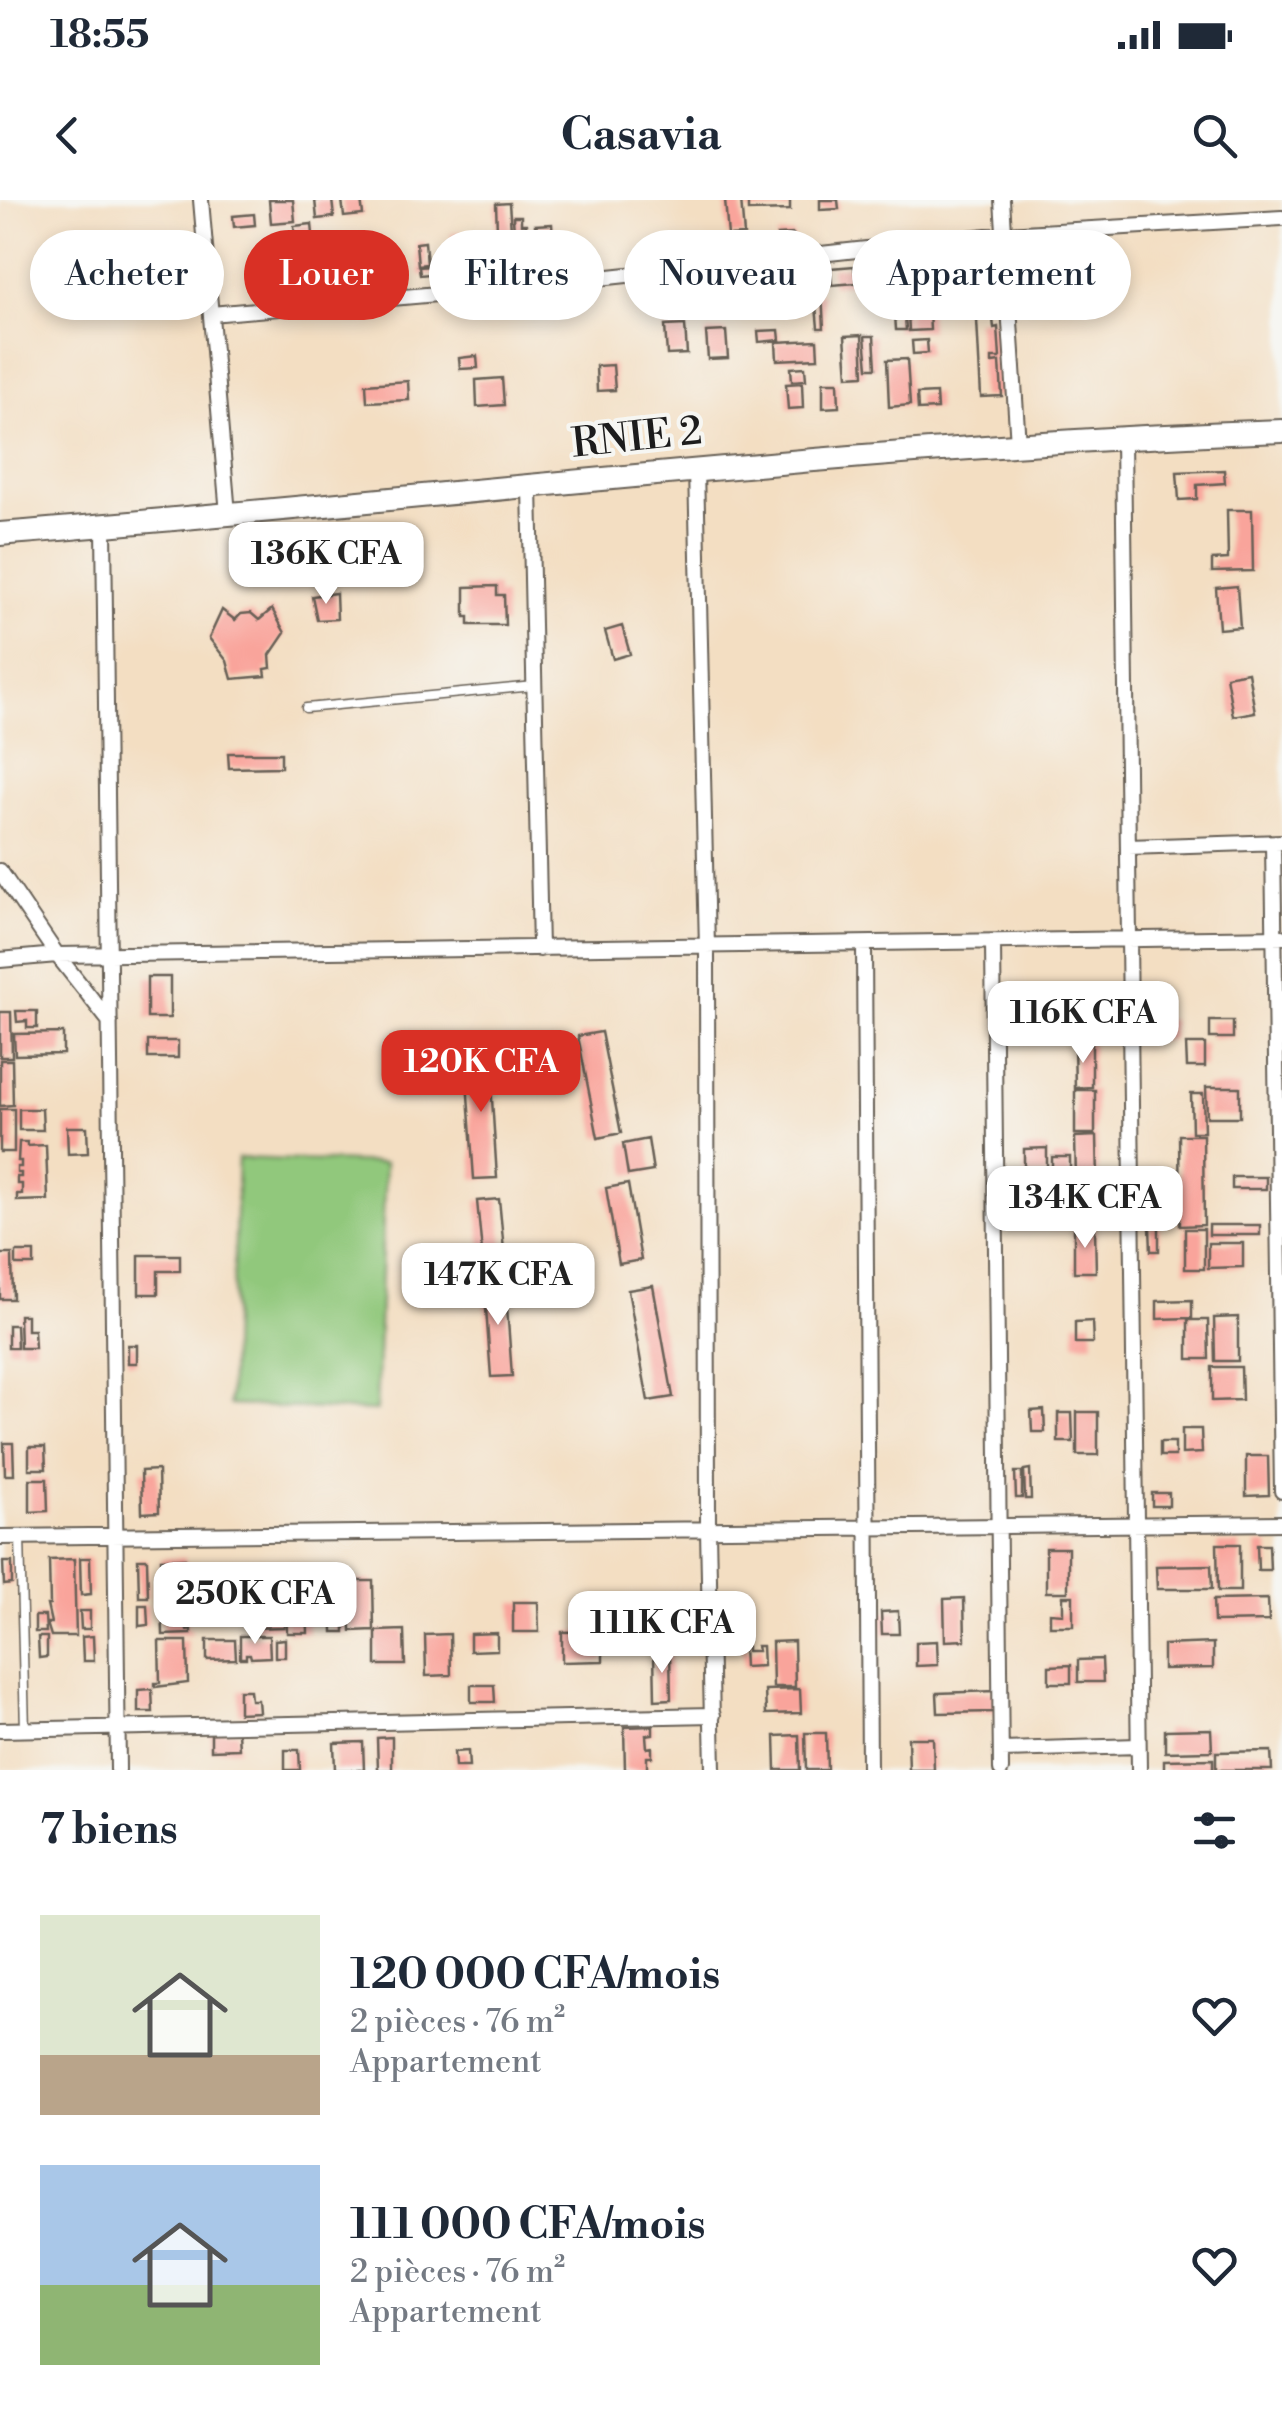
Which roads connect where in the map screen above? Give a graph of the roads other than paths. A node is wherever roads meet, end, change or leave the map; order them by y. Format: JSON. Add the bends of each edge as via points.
{"nodes":[{"id":1,"x":201,"y":200,"type":"edge"},
{"id":2,"x":1002,"y":200,"type":"edge"},
{"id":3,"x":1282,"y":218,"type":"edge"},
{"id":4,"x":204,"y":230,"type":"edge"},
{"id":5,"x":1006,"y":230,"type":"edge"},
{"id":6,"x":1075,"y":230,"type":"edge"},
{"id":7,"x":852,"y":251,"type":"edge"},
{"id":8,"x":224,"y":313,"type":"edge"},
{"id":9,"x":212,"y":320,"type":"edge"},
{"id":10,"x":1011,"y":320,"type":"edge"},
{"id":11,"x":1282,"y":431,"type":"edge"},
{"id":12,"x":1124,"y":438,"type":"junction"},
{"id":13,"x":1018,"y":444,"type":"junction"},
{"id":14,"x":696,"y":469,"type":"junction"},
{"id":15,"x":530,"y":486,"type":"junction"},
{"id":16,"x":228,"y":514,"type":"junction"},
{"id":17,"x":104,"y":526,"type":"junction"},
{"id":18,"x":0,"y":534,"type":"edge"},
{"id":19,"x":534,"y":686,"type":"junction"},
{"id":20,"x":306,"y":708,"type":"dead end"},
{"id":21,"x":1278,"y":843,"type":"edge"},
{"id":22,"x":1128,"y":847,"type":"junction"},
{"id":23,"x":0,"y":871,"type":"edge"},
{"id":24,"x":1277,"y":937,"type":"edge"},
{"id":25,"x":1129,"y":941,"type":"junction"},
{"id":26,"x":993,"y":944,"type":"junction"},
{"id":27,"x":864,"y":945,"type":"junction"},
{"id":28,"x":540,"y":948,"type":"junction"},
{"id":29,"x":706,"y":948,"type":"junction"},
{"id":30,"x":109,"y":954,"type":"junction"},
{"id":31,"x":57,"y":955,"type":"junction"},
{"id":32,"x":0,"y":960,"type":"edge"},
{"id":33,"x":110,"y":1022,"type":"junction"},
{"id":34,"x":1282,"y":1491,"type":"edge"},
{"id":35,"x":1282,"y":1523,"type":"edge"},
{"id":36,"x":1137,"y":1526,"type":"junction"},
{"id":37,"x":1000,"y":1528,"type":"junction"},
{"id":38,"x":868,"y":1529,"type":"junction"},
{"id":39,"x":708,"y":1531,"type":"junction"},
{"id":40,"x":20,"y":1537,"type":"junction"},
{"id":41,"x":0,"y":1538,"type":"edge"},
{"id":42,"x":116,"y":1538,"type":"junction"},
{"id":43,"x":712,"y":1716,"type":"junction"},
{"id":44,"x":118,"y":1729,"type":"junction"},
{"id":45,"x":0,"y":1730,"type":"edge"},
{"id":46,"x":25,"y":1730,"type":"junction"},
{"id":47,"x":1138,"y":1746,"type":"junction"},
{"id":48,"x":1001,"y":1750,"type":"junction"},
{"id":49,"x":118,"y":1770,"type":"edge"},
{"id":50,"x":713,"y":1770,"type":"edge"},
{"id":51,"x":869,"y":1770,"type":"edge"},
{"id":52,"x":1001,"y":1770,"type":"edge"},
{"id":53,"x":1139,"y":1770,"type":"edge"}],
"edges":[{"from":1,"to":4,"type":"street"},
{"from":2,"to":5,"type":"street"},
{"from":3,"to":6,"type":"street"},
{"from":7,"to":8,"type":"street"},
{"from":9,"to":16,"type":"street"},
{"from":10,"to":13,"type":"street"},
{"from":11,"to":12,"type":"main road","name":"RNIE 2","number":"RNIE 2"},
{"from":12,"to":13,"type":"main road","name":"RNIE 2","number":"RNIE 2"},
{"from":12,"to":22,"type":"street"},
{"from":13,"to":14,"type":"main road","name":"RNIE 2","number":"RNIE 2"},
{"from":14,"to":15,"type":"main road","name":"RNIE 2","number":"RNIE 2"},
{"from":14,"to":29,"type":"street"},
{"from":15,"to":16,"type":"main road","name":"RNIE 2","number":"RNIE 2"},
{"from":15,"to":19,"type":"street"},
{"from":16,"to":17,"type":"main road","name":"RNIE 2","number":"RNIE 2"},
{"from":17,"to":18,"type":"main road","name":"RNIE 2","number":"RNIE 2"},
{"from":17,"to":30,"type":"street"},
{"from":19,"to":20,"type":"lane"},
{"from":19,"to":28,"type":"street"},
{"from":21,"to":22,"type":"street"},
{"from":21,"to":24,"type":"street"},
{"from":22,"to":25,"type":"street"},
{"from":23,"to":31,"type":"street"},
{"from":24,"to":25,"type":"street"},
{"from":24,"to":34,"type":"street"},
{"from":25,"to":26,"type":"street"},
{"from":25,"to":36,"type":"street"},
{"from":26,"to":27,"type":"street"},
{"from":26,"to":37,"type":"street"},
{"from":27,"to":29,"type":"street"},
{"from":27,"to":38,"type":"street"},
{"from":28,"to":29,"type":"street"},
{"from":28,"to":30,"type":"street"},
{"from":29,"to":39,"type":"street"},
{"from":30,"to":31,"type":"street"},
{"from":30,"to":33,"type":"street"},
{"from":31,"to":32,"type":"street"},
{"from":31,"to":33,"type":"street"},
{"from":33,"to":42,"type":"street"},
{"from":35,"to":36,"type":"street"},
{"from":36,"to":37,"type":"street"},
{"from":36,"to":47,"type":"street"},
{"from":37,"to":38,"type":"street"},
{"from":37,"to":48,"type":"street"},
{"from":38,"to":39,"type":"street"},
{"from":38,"to":51,"type":"street"},
{"from":39,"to":42,"type":"street"},
{"from":39,"to":43,"type":"street"},
{"from":40,"to":41,"type":"street"},
{"from":40,"to":42,"type":"street"},
{"from":40,"to":46,"type":"lane"},
{"from":42,"to":44,"type":"street"},
{"from":43,"to":44,"type":"street"},
{"from":43,"to":50,"type":"street"},
{"from":44,"to":46,"type":"street"},
{"from":44,"to":49,"type":"street"},
{"from":45,"to":46,"type":"street"},
{"from":47,"to":48,"type":"street"},
{"from":47,"to":53,"type":"street"},
{"from":48,"to":52,"type":"street"}]}
